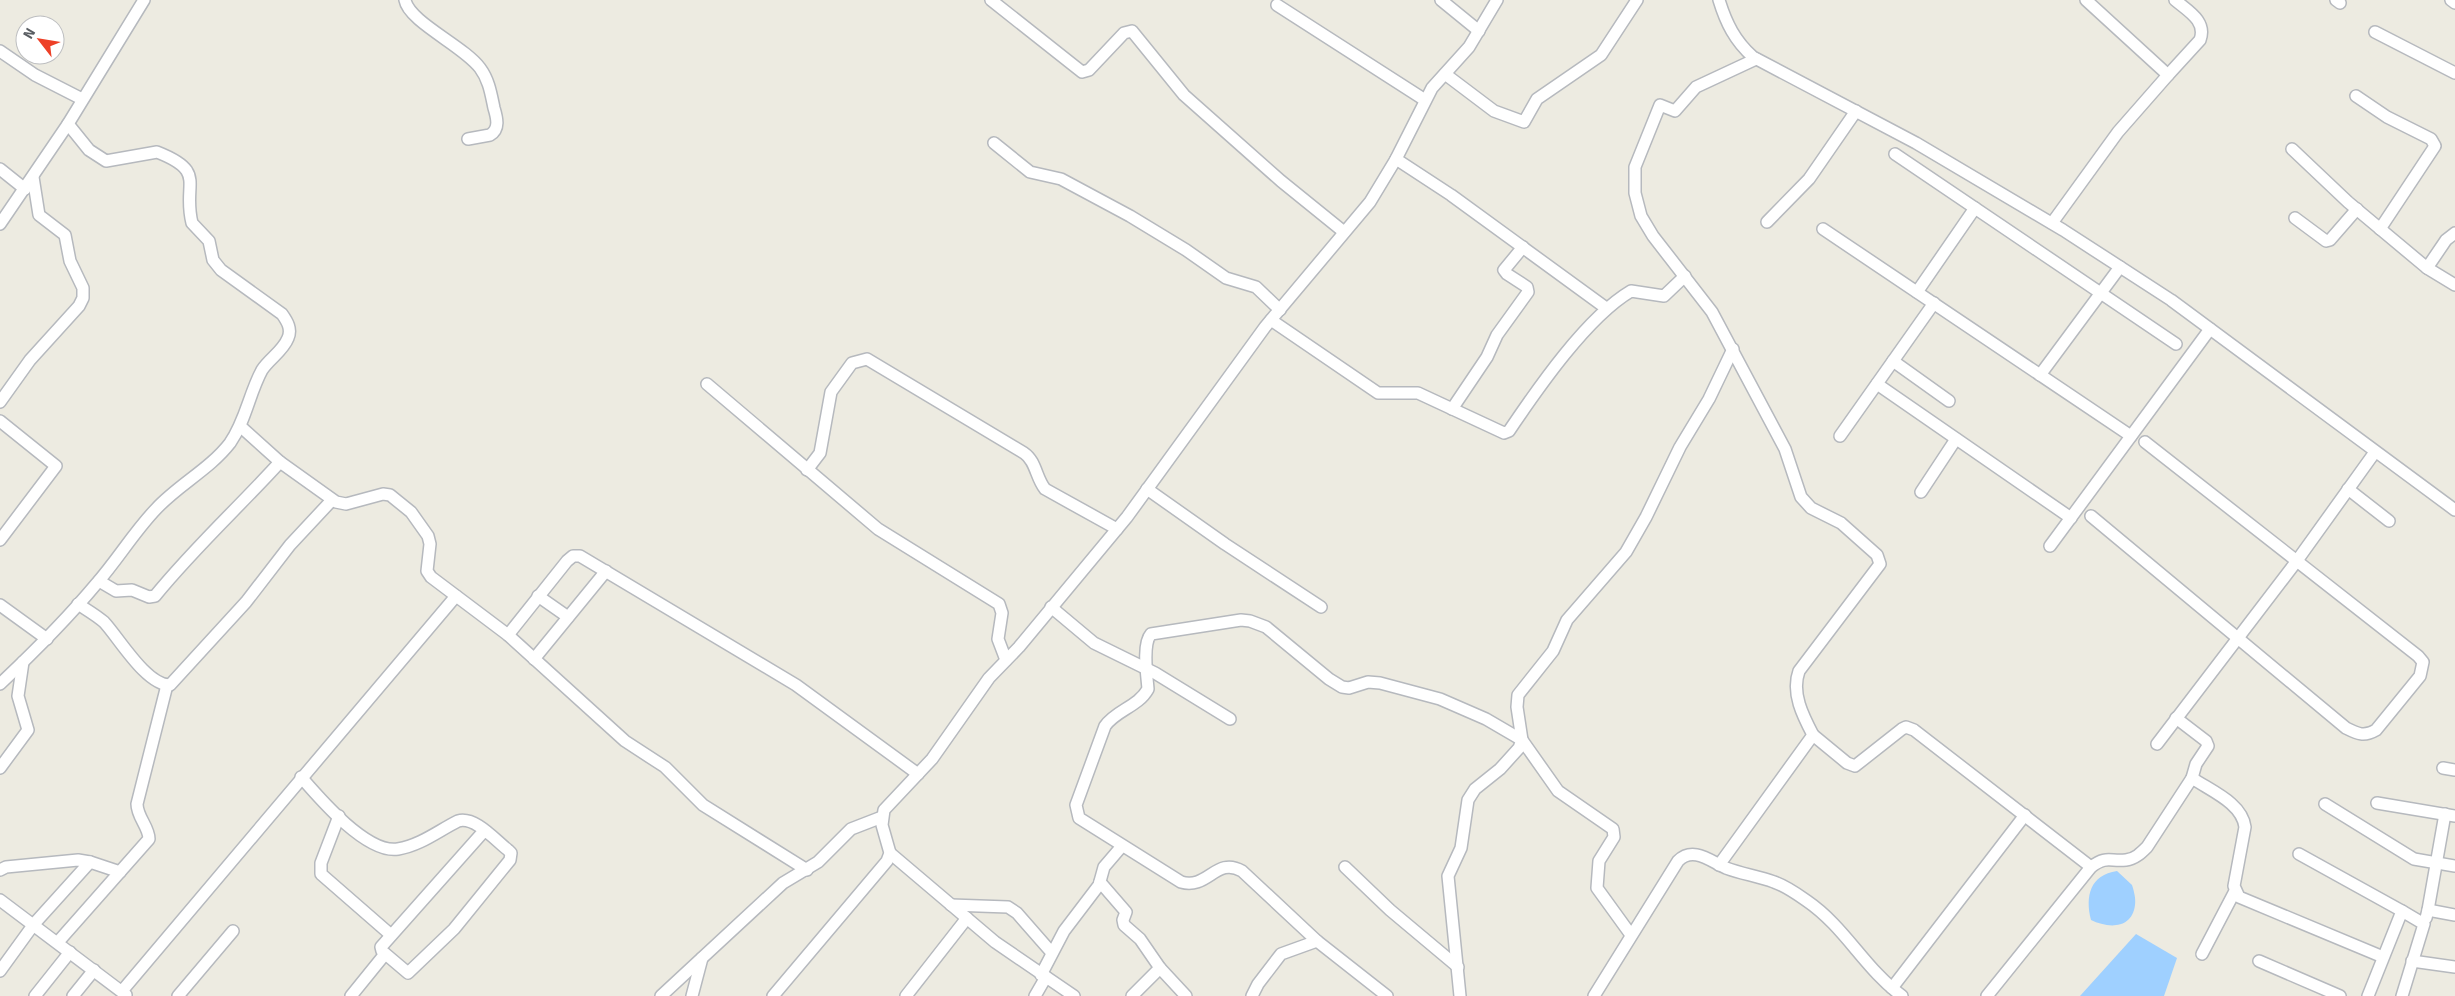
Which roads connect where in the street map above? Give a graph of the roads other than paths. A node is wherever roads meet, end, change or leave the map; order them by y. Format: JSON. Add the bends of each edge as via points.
{"nodes":[{"id":1,"x":144,"y":0,"type":"edge"},
{"id":2,"x":406,"y":0,"type":"edge"},
{"id":3,"x":991,"y":0,"type":"edge"},
{"id":4,"x":1441,"y":0,"type":"edge"},
{"id":5,"x":1497,"y":0,"type":"edge"},
{"id":6,"x":1637,"y":0,"type":"edge"},
{"id":7,"x":1719,"y":0,"type":"edge"},
{"id":8,"x":2086,"y":0,"type":"edge"},
{"id":9,"x":2175,"y":0,"type":"edge"},
{"id":10,"x":2451,"y":0,"type":"edge"},
{"id":11,"x":2455,"y":3,"type":"edge"},
{"id":12,"x":1277,"y":6,"type":"dead end"},
{"id":13,"x":1479,"y":31,"type":"junction"},
{"id":14,"x":2375,"y":32,"type":"dead end"},
{"id":15,"x":0,"y":51,"type":"edge"},
{"id":16,"x":1756,"y":59,"type":"junction"},
{"id":17,"x":2455,"y":73,"type":"edge"},
{"id":18,"x":1444,"y":74,"type":"junction"},
{"id":19,"x":2168,"y":75,"type":"junction"},
{"id":20,"x":2356,"y":96,"type":"dead end"},
{"id":21,"x":82,"y":99,"type":"junction"},
{"id":22,"x":1425,"y":100,"type":"junction"},
{"id":23,"x":1856,"y":112,"type":"junction"},
{"id":24,"x":68,"y":124,"type":"junction"},
{"id":25,"x":468,"y":139,"type":"dead end"},
{"id":26,"x":994,"y":143,"type":"dead end"},
{"id":27,"x":2292,"y":149,"type":"dead end"},
{"id":28,"x":1894,"y":154,"type":"dead end"},
{"id":29,"x":1396,"y":160,"type":"junction"},
{"id":30,"x":0,"y":169,"type":"edge"},
{"id":31,"x":33,"y":177,"type":"junction"},
{"id":32,"x":25,"y":189,"type":"junction"},
{"id":33,"x":1975,"y":208,"type":"junction"},
{"id":34,"x":2357,"y":209,"type":"junction"},
{"id":35,"x":2295,"y":218,"type":"dead end"},
{"id":36,"x":1767,"y":222,"type":"dead end"},
{"id":37,"x":2052,"y":223,"type":"junction"},
{"id":38,"x":0,"y":224,"type":"edge"},
{"id":39,"x":1823,"y":229,"type":"dead end"},
{"id":40,"x":2380,"y":229,"type":"junction"},
{"id":41,"x":1344,"y":232,"type":"junction"},
{"id":42,"x":2455,"y":233,"type":"edge"},
{"id":43,"x":1523,"y":248,"type":"junction"},
{"id":44,"x":2120,"y":267,"type":"junction"},
{"id":45,"x":2428,"y":268,"type":"junction"},
{"id":46,"x":1685,"y":276,"type":"junction"},
{"id":47,"x":2455,"y":285,"type":"edge"},
{"id":48,"x":1916,"y":292,"type":"junction"},
{"id":49,"x":2101,"y":292,"type":"junction"},
{"id":50,"x":1934,"y":303,"type":"junction"},
{"id":51,"x":1606,"y":308,"type":"junction"},
{"id":52,"x":1280,"y":310,"type":"junction"},
{"id":53,"x":1271,"y":320,"type":"junction"},
{"id":54,"x":2210,"y":329,"type":"junction"},
{"id":55,"x":2176,"y":344,"type":"dead end"},
{"id":56,"x":1732,"y":350,"type":"junction"},
{"id":57,"x":1893,"y":361,"type":"junction"},
{"id":58,"x":2040,"y":375,"type":"junction"},
{"id":59,"x":708,"y":384,"type":"dead end"},
{"id":60,"x":1877,"y":384,"type":"junction"},
{"id":61,"x":1949,"y":401,"type":"dead end"},
{"id":62,"x":0,"y":402,"type":"edge"},
{"id":63,"x":1452,"y":409,"type":"junction"},
{"id":64,"x":0,"y":421,"type":"edge"},
{"id":65,"x":240,"y":426,"type":"junction"},
{"id":66,"x":1840,"y":436,"type":"dead end"},
{"id":67,"x":2131,"y":436,"type":"junction"},
{"id":68,"x":1956,"y":439,"type":"junction"},
{"id":69,"x":2145,"y":442,"type":"dead end"},
{"id":70,"x":2374,"y":452,"type":"junction"},
{"id":71,"x":280,"y":462,"type":"junction"},
{"id":72,"x":807,"y":470,"type":"junction"},
{"id":73,"x":1147,"y":489,"type":"junction"},
{"id":74,"x":2348,"y":489,"type":"junction"},
{"id":75,"x":1921,"y":492,"type":"dead end"},
{"id":76,"x":332,"y":500,"type":"junction"},
{"id":77,"x":2455,"y":510,"type":"edge"},
{"id":78,"x":2091,"y":516,"type":"dead end"},
{"id":79,"x":2071,"y":518,"type":"junction"},
{"id":80,"x":2389,"y":521,"type":"dead end"},
{"id":81,"x":1117,"y":529,"type":"junction"},
{"id":82,"x":0,"y":540,"type":"edge"},
{"id":83,"x":2050,"y":546,"type":"dead end"},
{"id":84,"x":2296,"y":562,"type":"junction"},
{"id":85,"x":606,"y":571,"type":"junction"},
{"id":86,"x":99,"y":581,"type":"junction"},
{"id":87,"x":456,"y":596,"type":"junction"},
{"id":88,"x":538,"y":596,"type":"junction"},
{"id":89,"x":78,"y":604,"type":"junction"},
{"id":90,"x":0,"y":605,"type":"edge"},
{"id":91,"x":1051,"y":607,"type":"junction"},
{"id":92,"x":1322,"y":607,"type":"dead end"},
{"id":93,"x":568,"y":616,"type":"junction"},
{"id":94,"x":508,"y":635,"type":"junction"},
{"id":95,"x":2238,"y":638,"type":"junction"},
{"id":96,"x":47,"y":639,"type":"junction"},
{"id":97,"x":534,"y":659,"type":"junction"},
{"id":98,"x":1006,"y":660,"type":"junction"},
{"id":99,"x":23,"y":662,"type":"junction"},
{"id":100,"x":1146,"y":669,"type":"junction"},
{"id":101,"x":0,"y":684,"type":"edge"},
{"id":102,"x":166,"y":685,"type":"junction"},
{"id":103,"x":2176,"y":718,"type":"junction"},
{"id":104,"x":1230,"y":719,"type":"dead end"},
{"id":105,"x":1814,"y":735,"type":"junction"},
{"id":106,"x":1522,"y":740,"type":"junction"},
{"id":107,"x":2156,"y":744,"type":"dead end"},
{"id":108,"x":0,"y":768,"type":"edge"},
{"id":109,"x":2442,"y":768,"type":"dead end"},
{"id":110,"x":2455,"y":770,"type":"edge"},
{"id":111,"x":918,"y":774,"type":"junction"},
{"id":112,"x":301,"y":777,"type":"junction"},
{"id":113,"x":2192,"y":778,"type":"junction"},
{"id":114,"x":2377,"y":803,"type":"dead end"},
{"id":115,"x":2326,"y":804,"type":"dead end"},
{"id":116,"x":2025,"y":814,"type":"junction"},
{"id":117,"x":2450,"y":815,"type":"edge"},
{"id":118,"x":339,"y":816,"type":"junction"},
{"id":119,"x":882,"y":817,"type":"junction"},
{"id":120,"x":484,"y":831,"type":"junction"},
{"id":121,"x":1122,"y":846,"type":"junction"},
{"id":122,"x":890,"y":853,"type":"junction"},
{"id":123,"x":2299,"y":854,"type":"dead end"},
{"id":124,"x":90,"y":862,"type":"junction"},
{"id":125,"x":2436,"y":863,"type":"junction"},
{"id":126,"x":1719,"y":865,"type":"junction"},
{"id":127,"x":2455,"y":866,"type":"edge"},
{"id":128,"x":2091,"y":867,"type":"junction"},
{"id":129,"x":1,"y":868,"type":"edge"},
{"id":130,"x":1345,"y":868,"type":"dead end"},
{"id":131,"x":806,"y":870,"type":"junction"},
{"id":132,"x":120,"y":872,"type":"junction"},
{"id":133,"x":1100,"y":882,"type":"junction"},
{"id":134,"x":2235,"y":891,"type":"junction"},
{"id":135,"x":1,"y":903,"type":"edge"},
{"id":136,"x":951,"y":905,"type":"junction"},
{"id":137,"x":2428,"y":910,"type":"junction"},
{"id":138,"x":2402,"y":911,"type":"junction"},
{"id":139,"x":2455,"y":915,"type":"edge"},
{"id":140,"x":967,"y":918,"type":"junction"},
{"id":141,"x":34,"y":924,"type":"junction"},
{"id":142,"x":2424,"y":924,"type":"junction"},
{"id":143,"x":233,"y":931,"type":"dead end"},
{"id":144,"x":391,"y":935,"type":"junction"},
{"id":145,"x":1631,"y":935,"type":"junction"},
{"id":146,"x":1317,"y":941,"type":"junction"},
{"id":147,"x":58,"y":942,"type":"junction"},
{"id":148,"x":70,"y":952,"type":"junction"},
{"id":149,"x":1052,"y":953,"type":"junction"},
{"id":150,"x":385,"y":954,"type":"junction"},
{"id":151,"x":2202,"y":954,"type":"dead end"},
{"id":152,"x":2383,"y":957,"type":"junction"},
{"id":153,"x":702,"y":958,"type":"junction"},
{"id":154,"x":2259,"y":961,"type":"dead end"},
{"id":155,"x":2412,"y":961,"type":"junction"},
{"id":156,"x":1458,"y":967,"type":"junction"},
{"id":157,"x":2455,"y":967,"type":"edge"},
{"id":158,"x":1160,"y":968,"type":"junction"},
{"id":159,"x":94,"y":970,"type":"junction"},
{"id":160,"x":0,"y":971,"type":"edge"},
{"id":161,"x":1044,"y":976,"type":"junction"},
{"id":162,"x":1892,"y":988,"type":"junction"},
{"id":163,"x":124,"y":994,"type":"edge"},
{"id":164,"x":35,"y":996,"type":"edge"},
{"id":165,"x":73,"y":996,"type":"edge"},
{"id":166,"x":178,"y":996,"type":"edge"},
{"id":167,"x":351,"y":996,"type":"edge"},
{"id":168,"x":662,"y":996,"type":"edge"},
{"id":169,"x":692,"y":996,"type":"edge"},
{"id":170,"x":773,"y":996,"type":"edge"},
{"id":171,"x":906,"y":996,"type":"edge"},
{"id":172,"x":1036,"y":996,"type":"edge"},
{"id":173,"x":1074,"y":996,"type":"edge"},
{"id":174,"x":1132,"y":996,"type":"edge"},
{"id":175,"x":1186,"y":996,"type":"edge"},
{"id":176,"x":1252,"y":996,"type":"edge"},
{"id":177,"x":1387,"y":996,"type":"edge"},
{"id":178,"x":1460,"y":996,"type":"edge"},
{"id":179,"x":1594,"y":996,"type":"edge"},
{"id":180,"x":1902,"y":996,"type":"edge"},
{"id":181,"x":1987,"y":996,"type":"edge"},
{"id":182,"x":2340,"y":996,"type":"edge"},
{"id":183,"x":2368,"y":996,"type":"edge"},
{"id":184,"x":2402,"y":996,"type":"edge"}],
"edges":[{"from":1,"to":21,"type":"street"},
{"from":2,"to":25,"type":"street","via":[[409,11],[451,41],[475,62],[484,75],[496,127],[490,135]]},
{"from":3,"to":41,"type":"street","via":[[1082,72],[1089,70],[1124,33],[1132,31],[1184,95]]},
{"from":4,"to":13,"type":"street"},
{"from":5,"to":13,"type":"street"},
{"from":6,"to":18,"type":"street","via":[[1601,56],[1537,98],[1524,122],[1494,111]]},
{"from":7,"to":16,"type":"street","via":[[1739,44]]},
{"from":8,"to":19,"type":"street"},
{"from":9,"to":19,"type":"street","via":[[2203,28],[2200,40]]},
{"from":10,"to":11,"type":"street"},
{"from":12,"to":22,"type":"street"},
{"from":13,"to":18,"type":"street"},
{"from":14,"to":17,"type":"street"},
{"from":15,"to":21,"type":"street","via":[[35,75]]},
{"from":16,"to":23,"type":"street"},
{"from":16,"to":46,"type":"street","via":[[1696,87],[1675,111],[1660,104],[1638,155],[1634,178],[1637,206],[1646,226]]},
{"from":18,"to":22,"type":"street"},
{"from":19,"to":37,"type":"street","via":[[2118,132]]},
{"from":20,"to":40,"type":"street","via":[[2387,117],[2430,139],[2435,146]]},
{"from":21,"to":24,"type":"street"},
{"from":22,"to":29,"type":"street"},
{"from":23,"to":36,"type":"street","via":[[1809,179]]},
{"from":23,"to":37,"type":"street","via":[[1916,143]]},
{"from":24,"to":31,"type":"street"},
{"from":24,"to":65,"type":"street","via":[[100,159],[113,161],[157,152],[186,167],[190,176],[192,223],[209,242],[217,265],[269,303],[287,322],[288,338],[260,374]]},
{"from":26,"to":52,"type":"street","via":[[1030,172],[1061,179],[1130,216],[1226,278],[1256,287]]},
{"from":27,"to":34,"type":"street"},
{"from":28,"to":33,"type":"street"},
{"from":29,"to":41,"type":"street","via":[[1370,202]]},
{"from":29,"to":43,"type":"street","via":[[1451,195]]},
{"from":30,"to":32,"type":"street"},
{"from":31,"to":32,"type":"street"},
{"from":31,"to":62,"type":"street","via":[[39,215],[65,235],[70,261],[83,288],[84,298],[30,360]]},
{"from":32,"to":38,"type":"street"},
{"from":33,"to":48,"type":"street"},
{"from":33,"to":49,"type":"street"},
{"from":34,"to":35,"type":"street","via":[[2326,242]]},
{"from":34,"to":40,"type":"street"},
{"from":37,"to":44,"type":"street"},
{"from":39,"to":48,"type":"street"},
{"from":40,"to":45,"type":"street"},
{"from":41,"to":52,"type":"street"},
{"from":42,"to":45,"type":"street","via":[[2446,240]]},
{"from":43,"to":51,"type":"street"},
{"from":43,"to":63,"type":"street","via":[[1504,270],[1527,287],[1528,292],[1494,338],[1488,357]]},
{"from":44,"to":49,"type":"street"},
{"from":44,"to":54,"type":"street"},
{"from":45,"to":47,"type":"street"},
{"from":46,"to":51,"type":"street","via":[[1662,296],[1634,290]]},
{"from":46,"to":56,"type":"street","via":[[1712,312]]},
{"from":48,"to":50,"type":"street"},
{"from":49,"to":55,"type":"street"},
{"from":49,"to":58,"type":"street"},
{"from":50,"to":57,"type":"street"},
{"from":50,"to":58,"type":"street"},
{"from":51,"to":63,"type":"street","via":[[1546,378],[1507,433],[1498,432]]},
{"from":52,"to":53,"type":"street"},
{"from":53,"to":63,"type":"street","via":[[1378,393],[1418,393]]},
{"from":53,"to":73,"type":"street"},
{"from":54,"to":67,"type":"street"},
{"from":54,"to":70,"type":"street"},
{"from":56,"to":105,"type":"street","via":[[1785,449],[1805,504],[1841,523],[1880,559],[1878,568],[1799,671],[1801,713]]},
{"from":56,"to":106,"type":"street","via":[[1709,400],[1680,447],[1634,538],[1615,566],[1563,625],[1553,651],[1520,692],[1517,707]]},
{"from":57,"to":60,"type":"street"},
{"from":57,"to":61,"type":"street"},
{"from":58,"to":67,"type":"street"},
{"from":59,"to":72,"type":"street"},
{"from":60,"to":66,"type":"street"},
{"from":60,"to":68,"type":"street"},
{"from":64,"to":82,"type":"street","via":[[56,466]]},
{"from":65,"to":71,"type":"street"},
{"from":65,"to":86,"type":"street","via":[[221,453],[157,507]]},
{"from":67,"to":79,"type":"street"},
{"from":68,"to":75,"type":"street"},
{"from":68,"to":79,"type":"street"},
{"from":69,"to":84,"type":"street"},
{"from":70,"to":74,"type":"street"},
{"from":70,"to":77,"type":"street"},
{"from":71,"to":76,"type":"street"},
{"from":71,"to":86,"type":"street","via":[[197,546],[155,596],[132,590],[116,591]]},
{"from":72,"to":81,"type":"street","via":[[820,453],[831,392],[852,364],[867,359],[1024,453],[1030,458],[1037,478],[1046,489]]},
{"from":72,"to":98,"type":"street","via":[[878,529],[999,604],[1002,613],[998,639]]},
{"from":73,"to":81,"type":"street"},
{"from":73,"to":92,"type":"street","via":[[1224,544]]},
{"from":74,"to":80,"type":"street"},
{"from":74,"to":84,"type":"street"},
{"from":76,"to":87,"type":"street","via":[[346,504],[390,495],[411,512],[428,536],[428,573]]},
{"from":76,"to":102,"type":"street","via":[[290,545],[246,602],[173,683]]},
{"from":78,"to":95,"type":"street"},
{"from":79,"to":83,"type":"street"},
{"from":81,"to":91,"type":"street"},
{"from":84,"to":95,"type":"street"},
{"from":84,"to":95,"type":"street","via":[[2418,656],[2423,662],[2420,676],[2376,730],[2367,735],[2358,734],[2346,728]]},
{"from":85,"to":88,"type":"street","via":[[573,556]]},
{"from":85,"to":93,"type":"street"},
{"from":85,"to":111,"type":"street","via":[[796,685]]},
{"from":86,"to":89,"type":"street"},
{"from":87,"to":94,"type":"street"},
{"from":87,"to":112,"type":"street"},
{"from":88,"to":93,"type":"street"},
{"from":88,"to":94,"type":"street"},
{"from":89,"to":96,"type":"street"},
{"from":89,"to":102,"type":"street","via":[[104,623],[134,662]]},
{"from":90,"to":96,"type":"street"},
{"from":91,"to":98,"type":"street"},
{"from":91,"to":100,"type":"street","via":[[1094,643]]},
{"from":93,"to":97,"type":"street"},
{"from":94,"to":97,"type":"street"},
{"from":95,"to":103,"type":"street"},
{"from":96,"to":99,"type":"street"},
{"from":97,"to":131,"type":"street","via":[[624,741],[665,767],[703,805]]},
{"from":98,"to":111,"type":"street"},
{"from":99,"to":101,"type":"street"},
{"from":99,"to":108,"type":"street","via":[[18,696],[28,730]]},
{"from":100,"to":104,"type":"street"},
{"from":100,"to":106,"type":"street","via":[[1151,634],[1250,621],[1274,632],[1342,687],[1373,682],[1440,698]]},
{"from":100,"to":121,"type":"street","via":[[1148,689],[1140,700],[1105,726],[1076,805],[1079,818]]},
{"from":102,"to":132,"type":"street","via":[[137,804],[149,839]]},
{"from":103,"to":107,"type":"street"},
{"from":103,"to":113,"type":"street","via":[[2208,746],[2196,764]]},
{"from":105,"to":116,"type":"street","via":[[1855,766],[1902,729],[1910,728]]},
{"from":105,"to":126,"type":"street"},
{"from":106,"to":145,"type":"street","via":[[1558,791],[1613,829],[1614,837],[1599,861],[1597,888]]},
{"from":106,"to":156,"type":"street","via":[[1516,752],[1475,790],[1467,804],[1461,848],[1448,876]]},
{"from":109,"to":110,"type":"street"},
{"from":111,"to":119,"type":"street","via":[[888,805]]},
{"from":112,"to":118,"type":"street"},
{"from":112,"to":163,"type":"street"},
{"from":113,"to":128,"type":"street","via":[[2147,848],[2138,856],[2126,860],[2100,860]]},
{"from":113,"to":134,"type":"street","via":[[2238,808],[2244,819],[2246,827]]},
{"from":114,"to":117,"type":"street"},
{"from":115,"to":125,"type":"street","via":[[2400,852],[2414,859]]},
{"from":116,"to":128,"type":"street"},
{"from":116,"to":162,"type":"street"},
{"from":117,"to":125,"type":"street"},
{"from":118,"to":120,"type":"street","via":[[370,842],[389,850],[411,846],[463,820],[470,820]]},
{"from":118,"to":144,"type":"street","via":[[321,863],[321,874]]},
{"from":119,"to":122,"type":"street"},
{"from":119,"to":131,"type":"street","via":[[851,829]]},
{"from":120,"to":144,"type":"street"},
{"from":120,"to":150,"type":"street","via":[[512,855],[475,904],[410,973]]},
{"from":121,"to":133,"type":"street","via":[[1104,867]]},
{"from":121,"to":146,"type":"street","via":[[1187,884],[1202,881],[1226,866],[1236,867]]},
{"from":122,"to":136,"type":"street"},
{"from":122,"to":170,"type":"street","via":[[887,861]]},
{"from":123,"to":138,"type":"street"},
{"from":124,"to":129,"type":"street"},
{"from":124,"to":132,"type":"street"},
{"from":124,"to":141,"type":"street"},
{"from":125,"to":127,"type":"street"},
{"from":125,"to":137,"type":"street"},
{"from":126,"to":145,"type":"street","via":[[1693,853],[1683,856]]},
{"from":126,"to":162,"type":"street","via":[[1776,882],[1809,902],[1841,931],[1871,969]]},
{"from":128,"to":181,"type":"street"},
{"from":130,"to":156,"type":"street"},
{"from":131,"to":153,"type":"street","via":[[776,888]]},
{"from":132,"to":147,"type":"street"},
{"from":133,"to":149,"type":"street","via":[[1072,917]]},
{"from":133,"to":158,"type":"street","via":[[1126,912],[1123,923],[1143,943]]},
{"from":134,"to":151,"type":"street"},
{"from":134,"to":152,"type":"street","via":[[2244,901]]},
{"from":135,"to":141,"type":"street"},
{"from":136,"to":140,"type":"street"},
{"from":136,"to":149,"type":"street","via":[[1008,907]]},
{"from":137,"to":139,"type":"street"},
{"from":137,"to":142,"type":"street"},
{"from":138,"to":142,"type":"street"},
{"from":138,"to":152,"type":"street"},
{"from":140,"to":161,"type":"street","via":[[1001,947]]},
{"from":140,"to":171,"type":"street"},
{"from":141,"to":147,"type":"street"},
{"from":141,"to":160,"type":"street"},
{"from":142,"to":155,"type":"street"},
{"from":143,"to":166,"type":"street"},
{"from":144,"to":150,"type":"street","via":[[381,947]]},
{"from":145,"to":179,"type":"street"},
{"from":146,"to":176,"type":"street","via":[[1280,954]]},
{"from":146,"to":177,"type":"street"},
{"from":147,"to":148,"type":"street"},
{"from":148,"to":159,"type":"street"},
{"from":148,"to":164,"type":"street"},
{"from":149,"to":161,"type":"street"},
{"from":150,"to":167,"type":"street"},
{"from":152,"to":183,"type":"street"},
{"from":153,"to":168,"type":"street"},
{"from":153,"to":169,"type":"street"},
{"from":154,"to":182,"type":"street"},
{"from":155,"to":157,"type":"street"},
{"from":155,"to":184,"type":"street"},
{"from":156,"to":178,"type":"street"},
{"from":158,"to":174,"type":"street"},
{"from":158,"to":175,"type":"street"},
{"from":159,"to":163,"type":"street"},
{"from":159,"to":165,"type":"street"},
{"from":161,"to":172,"type":"street"},
{"from":161,"to":173,"type":"street"},
{"from":162,"to":180,"type":"street"}]}
